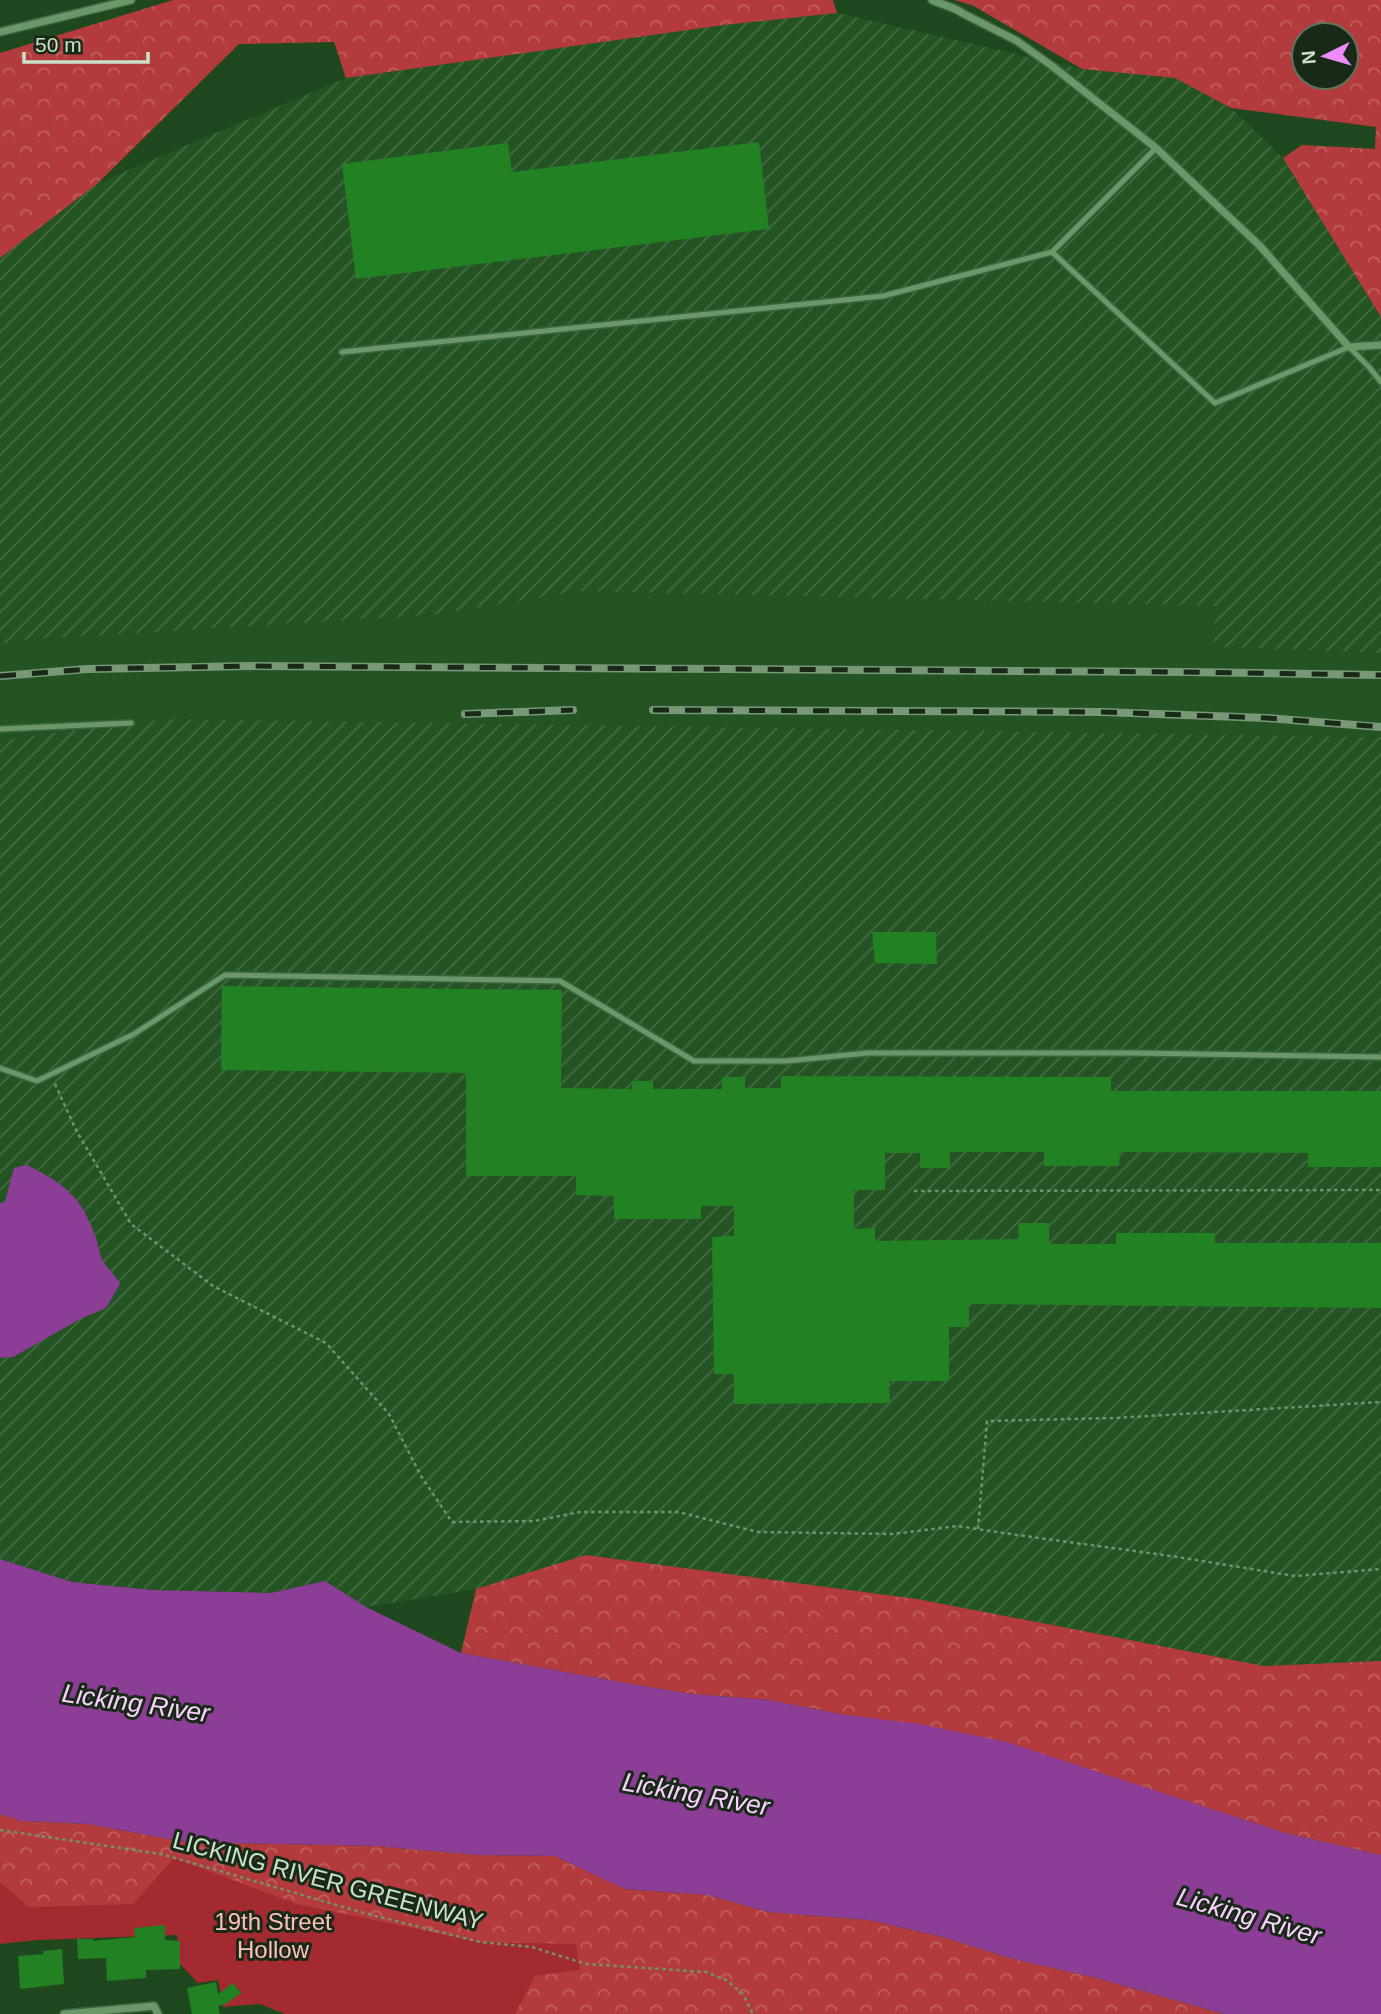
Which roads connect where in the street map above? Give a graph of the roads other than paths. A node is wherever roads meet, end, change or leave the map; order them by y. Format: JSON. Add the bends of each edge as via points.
{"nodes":[{"id":1,"x":131,"y":0,"type":"edge"},
{"id":2,"x":932,"y":0,"type":"edge"},
{"id":3,"x":0,"y":32,"type":"edge"},
{"id":4,"x":1156,"y":148,"type":"junction"},
{"id":5,"x":1052,"y":252,"type":"junction"},
{"id":6,"x":1381,"y":345,"type":"edge"},
{"id":7,"x":1349,"y":347,"type":"junction"},
{"id":8,"x":342,"y":352,"type":"dead end"},
{"id":9,"x":1381,"y":383,"type":"edge"},
{"id":10,"x":131,"y":723,"type":"dead end"},
{"id":11,"x":0,"y":729,"type":"edge"},
{"id":12,"x":1381,"y":1056,"type":"edge"},
{"id":13,"x":0,"y":1068,"type":"edge"},
{"id":14,"x":156,"y":2010,"type":"edge"},
{"id":15,"x":64,"y":2014,"type":"edge"}],
"edges":[{"from":1,"to":3,"type":"street"},
{"from":2,"to":4,"type":"street","via":[[1017,41]]},
{"from":4,"to":5,"type":"lane"},
{"from":4,"to":7,"type":"street","via":[[1260,246]]},
{"from":5,"to":7,"type":"lane","via":[[1214,403]]},
{"from":5,"to":8,"type":"lane","via":[[883,296]]},
{"from":6,"to":7,"type":"street"},
{"from":7,"to":9,"type":"lane"},
{"from":10,"to":11,"type":"lane"},
{"from":12,"to":13,"type":"lane","via":[[867,1053],[787,1061],[694,1061],[559,981],[225,975],[134,1034],[37,1081]]},
{"from":14,"to":15,"type":"street"}]}
